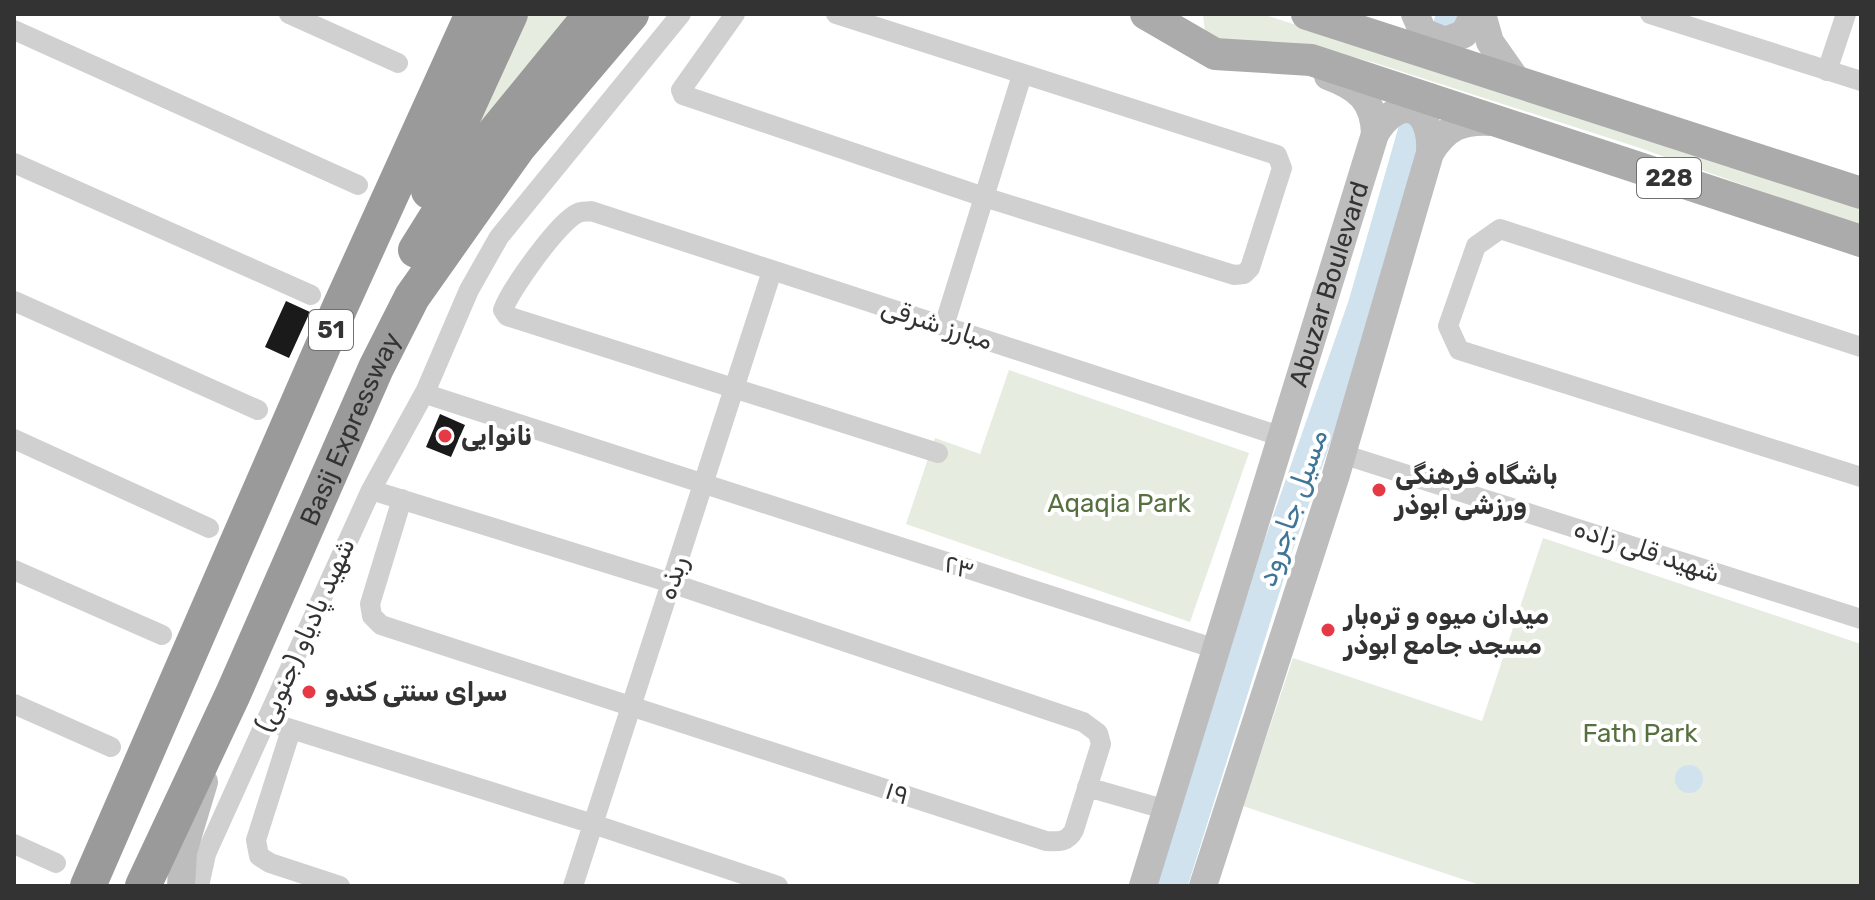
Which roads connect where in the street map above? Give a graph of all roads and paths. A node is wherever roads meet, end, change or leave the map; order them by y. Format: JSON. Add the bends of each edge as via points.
{"nodes":[{"id":1,"x":289,"y":14,"type":"edge"},
{"id":2,"x":473,"y":14,"type":"edge"},
{"id":3,"x":510,"y":14,"type":"edge"},
{"id":4,"x":592,"y":14,"type":"edge"},
{"id":5,"x":631,"y":14,"type":"edge"},
{"id":6,"x":681,"y":14,"type":"edge"},
{"id":7,"x":735,"y":14,"type":"edge"},
{"id":8,"x":836,"y":14,"type":"edge"},
{"id":9,"x":1146,"y":14,"type":"edge"},
{"id":10,"x":1307,"y":14,"type":"edge"},
{"id":11,"x":1405,"y":14,"type":"edge"},
{"id":12,"x":1415,"y":14,"type":"edge"},
{"id":13,"x":1650,"y":14,"type":"edge"},
{"id":14,"x":1846,"y":14,"type":"edge"},
{"id":15,"x":1475,"y":17,"type":"edge"},
{"id":16,"x":14,"y":30,"type":"edge"},
{"id":17,"x":1364,"y":32,"type":"junction"},
{"id":18,"x":1278,"y":59,"type":"junction"},
{"id":19,"x":398,"y":63,"type":"dead end"},
{"id":20,"x":1827,"y":71,"type":"junction"},
{"id":21,"x":1022,"y":75,"type":"junction"},
{"id":22,"x":1504,"y":78,"type":"junction"},
{"id":23,"x":1861,"y":81,"type":"edge"},
{"id":24,"x":1490,"y":119,"type":"junction"},
{"id":25,"x":1375,"y":134,"type":"junction"},
{"id":26,"x":1430,"y":153,"type":"junction"},
{"id":27,"x":14,"y":163,"type":"edge"},
{"id":28,"x":358,"y":185,"type":"dead end"},
{"id":29,"x":1861,"y":193,"type":"edge"},
{"id":30,"x":984,"y":197,"type":"junction"},
{"id":31,"x":1861,"y":241,"type":"edge"},
{"id":32,"x":772,"y":271,"type":"junction"},
{"id":33,"x":311,"y":295,"type":"dead end"},
{"id":34,"x":14,"y":301,"type":"edge"},
{"id":35,"x":944,"y":326,"type":"junction"},
{"id":36,"x":1861,"y":347,"type":"edge"},
{"id":37,"x":735,"y":386,"type":"junction"},
{"id":38,"x":426,"y":390,"type":"junction"},
{"id":39,"x":258,"y":410,"type":"dead end"},
{"id":40,"x":295,"y":417,"type":"junction"},
{"id":41,"x":1283,"y":437,"type":"junction"},
{"id":42,"x":14,"y":439,"type":"edge"},
{"id":43,"x":938,"y":453,"type":"dead end"},
{"id":44,"x":1342,"y":454,"type":"junction"},
{"id":45,"x":1861,"y":477,"type":"edge"},
{"id":46,"x":703,"y":486,"type":"junction"},
{"id":47,"x":371,"y":490,"type":"junction"},
{"id":48,"x":402,"y":499,"type":"junction"},
{"id":49,"x":313,"y":513,"type":"junction"},
{"id":50,"x":209,"y":528,"type":"dead end"},
{"id":51,"x":14,"y":570,"type":"edge"},
{"id":52,"x":671,"y":583,"type":"junction"},
{"id":53,"x":1861,"y":619,"type":"edge"},
{"id":54,"x":162,"y":635,"type":"dead end"},
{"id":55,"x":1216,"y":649,"type":"junction"},
{"id":56,"x":14,"y":704,"type":"edge"},
{"id":57,"x":631,"y":708,"type":"junction"},
{"id":58,"x":266,"y":721,"type":"junction"},
{"id":59,"x":291,"y":730,"type":"junction"},
{"id":60,"x":211,"y":744,"type":"junction"},
{"id":61,"x":111,"y":747,"type":"dead end"},
{"id":62,"x":1087,"y":787,"type":"junction"},
{"id":63,"x":1167,"y":810,"type":"junction"},
{"id":64,"x":593,"y":824,"type":"junction"},
{"id":65,"x":14,"y":844,"type":"edge"},
{"id":66,"x":56,"y":863,"type":"dead end"},
{"id":67,"x":88,"y":886,"type":"edge"},
{"id":68,"x":143,"y":886,"type":"edge"},
{"id":69,"x":181,"y":886,"type":"edge"},
{"id":70,"x":199,"y":886,"type":"edge"},
{"id":71,"x":340,"y":886,"type":"edge"},
{"id":72,"x":573,"y":886,"type":"edge"},
{"id":73,"x":778,"y":886,"type":"edge"},
{"id":74,"x":1143,"y":886,"type":"edge"},
{"id":75,"x":1203,"y":886,"type":"edge"}],
"edges":[{"from":1,"to":19,"type":"street"},
{"from":2,"to":40,"type":"highway","number":"51"},
{"from":3,"to":40,"type":"highway","via":[[422,205],[374,266],[321,380]]},
{"from":4,"to":49,"type":"highway","via":[[471,162],[407,264],[319,456]]},
{"from":5,"to":49,"type":"highway","name":"Basij Expressway","number":"51","via":[[518,147],[412,297]]},
{"from":6,"to":38,"type":"street","name":"شهید پادیاو (جنوبی)","via":[[499,237],[469,290]]},
{"from":7,"to":30,"type":"street","via":[[681,93]]},
{"from":8,"to":21,"type":"street"},
{"from":9,"to":18,"type":"main road","number":"228","via":[[1215,54]]},
{"from":10,"to":17,"type":"main road","number":"228"},
{"from":11,"to":17,"type":"main road","via":[[1388,26]]},
{"from":12,"to":15,"type":"main road","via":[[1423,32],[1445,41],[1464,34]]},
{"from":13,"to":20,"type":"street"},
{"from":14,"to":20,"type":"street"},
{"from":15,"to":22,"type":"main road"},
{"from":16,"to":28,"type":"street"},
{"from":17,"to":22,"type":"main road","number":"228"},
{"from":18,"to":24,"type":"main road","number":"228","via":[[1311,60]]},
{"from":18,"to":25,"type":"main road","via":[[1351,85],[1369,102]]},
{"from":20,"to":23,"type":"street"},
{"from":21,"to":30,"type":"street"},
{"from":21,"to":30,"type":"street","via":[[1277,155],[1282,168],[1250,268],[1234,275]]},
{"from":22,"to":29,"type":"main road","number":"228"},
{"from":24,"to":26,"type":"main road","via":[[1451,127]]},
{"from":24,"to":31,"type":"main road","number":"228"},
{"from":25,"to":26,"type":"main road","via":[[1385,116],[1413,110],[1426,119]]},
{"from":25,"to":41,"type":"main road","name":"Abuzar Boulevard"},
{"from":26,"to":44,"type":"main road"},
{"from":27,"to":33,"type":"street"},
{"from":30,"to":35,"type":"street"},
{"from":32,"to":35,"type":"street","name":"مبارز شرقی"},
{"from":32,"to":37,"type":"street","name":"ربذه"},
{"from":32,"to":37,"type":"street","name":"مبارز شرقی","via":[[591,211],[566,223],[503,310],[507,316]]},
{"from":34,"to":39,"type":"street"},
{"from":35,"to":41,"type":"street","name":"مبارز شرقی"},
{"from":36,"to":45,"type":"street","via":[[1500,229],[1476,246],[1448,326],[1459,350]]},
{"from":37,"to":43,"type":"street"},
{"from":37,"to":46,"type":"street","name":"ربذه"},
{"from":38,"to":46,"type":"street","name":"۲۳"},
{"from":38,"to":47,"type":"street","name":"شهید پادیاو (جنوبی)"},
{"from":40,"to":67,"type":"highway","number":"51"},
{"from":41,"to":55,"type":"main road","name":"Abuzar Boulevard"},
{"from":42,"to":50,"type":"street"},
{"from":44,"to":53,"type":"street","name":"شهید قلی زاده"},
{"from":44,"to":75,"type":"main road"},
{"from":46,"to":52,"type":"street","name":"ربذه"},
{"from":46,"to":55,"type":"street","name":"۲۳"},
{"from":47,"to":48,"type":"street"},
{"from":47,"to":58,"type":"street","name":"شهید پادیاو (جنوبی)"},
{"from":48,"to":52,"type":"street"},
{"from":48,"to":57,"type":"street","via":[[370,604],[381,625]]},
{"from":49,"to":60,"type":"highway","name":"Basij Expressway","number":"51"},
{"from":51,"to":54,"type":"street"},
{"from":52,"to":57,"type":"street","name":"ربذه"},
{"from":52,"to":62,"type":"street","name":"۱۹","via":[[1083,722],[1098,733],[1101,744]]},
{"from":55,"to":63,"type":"main road","name":"Abuzar Boulevard"},
{"from":56,"to":61,"type":"street"},
{"from":57,"to":62,"type":"street","name":"۱۹","via":[[1046,841],[1071,836]]},
{"from":57,"to":64,"type":"street","name":"ربذه"},
{"from":58,"to":59,"type":"street"},
{"from":58,"to":70,"type":"street","name":"شهید پادیاو (جنوبی)","via":[[206,854]]},
{"from":59,"to":64,"type":"street"},
{"from":59,"to":71,"type":"street","via":[[256,840],[259,856]]},
{"from":60,"to":68,"type":"highway","name":"Basij Expressway","number":"51"},
{"from":60,"to":69,"type":"main road","via":[[200,805],[183,852]]},
{"from":62,"to":63,"type":"street"},
{"from":63,"to":74,"type":"main road","name":"Abuzar Boulevard"},
{"from":64,"to":72,"type":"street","name":"ربذه"},
{"from":64,"to":73,"type":"street"},
{"from":65,"to":66,"type":"street"}]}
